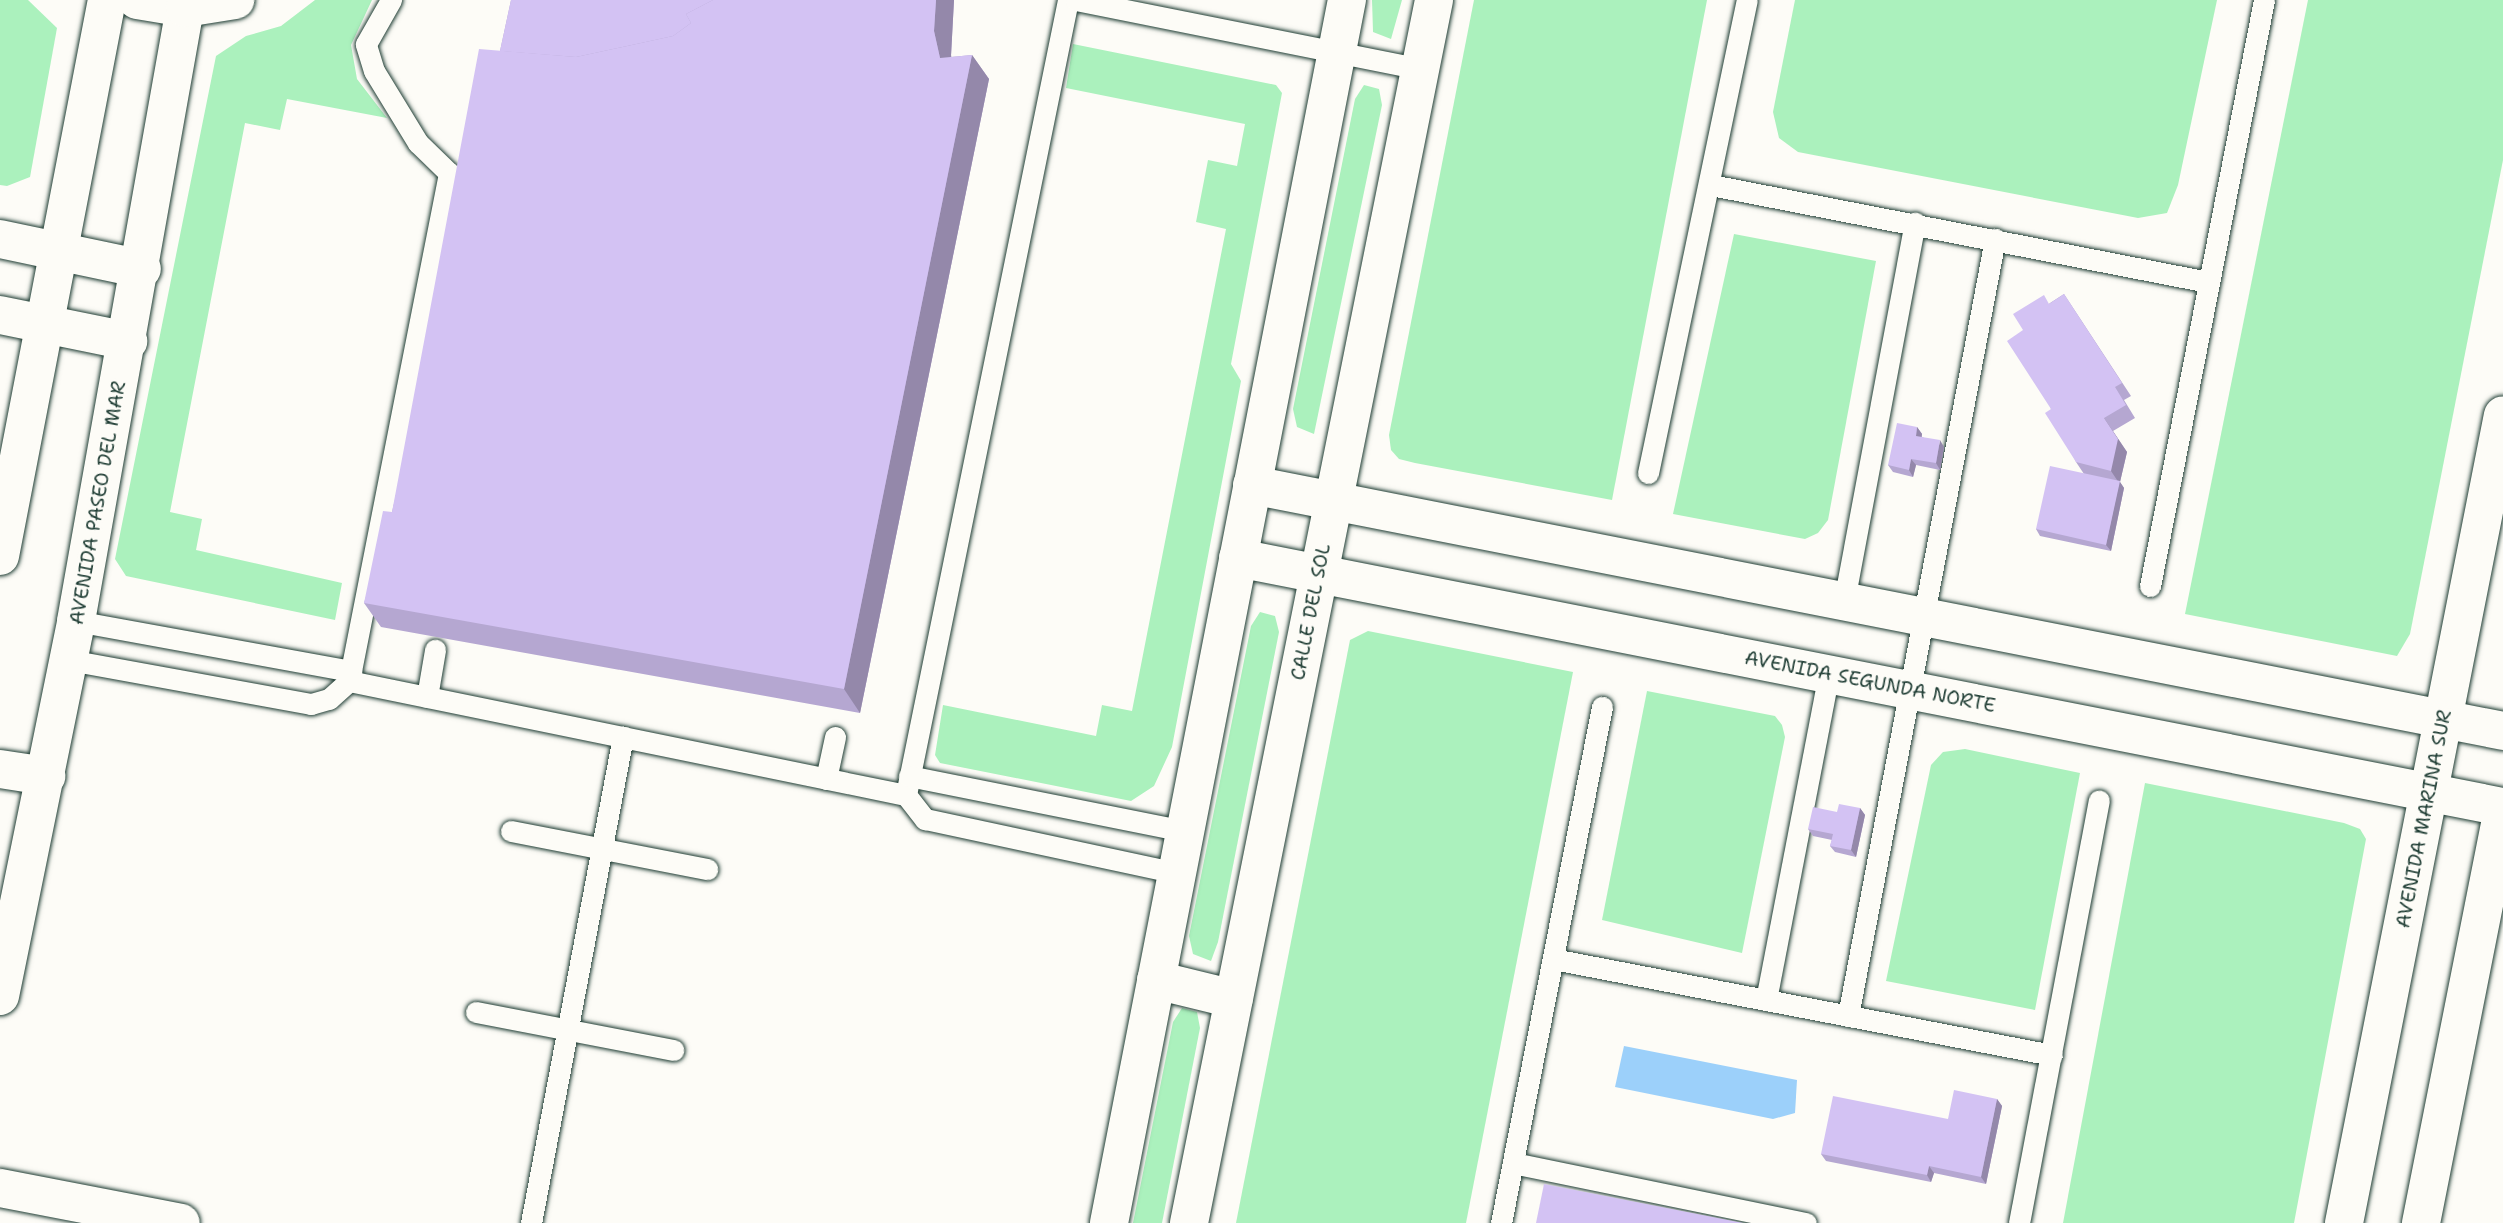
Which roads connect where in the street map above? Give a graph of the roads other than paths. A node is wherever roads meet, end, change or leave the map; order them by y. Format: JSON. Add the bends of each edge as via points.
{"nodes":[{"id":1,"x":107,"y":0,"type":"edge"},
{"id":2,"x":137,"y":0,"type":"edge"},
{"id":3,"x":235,"y":0,"type":"edge"},
{"id":4,"x":391,"y":0,"type":"edge"},
{"id":5,"x":1068,"y":0,"type":"edge"},
{"id":6,"x":1076,"y":0,"type":"edge"},
{"id":7,"x":1347,"y":0,"type":"edge"},
{"id":8,"x":1434,"y":0,"type":"edge"},
{"id":9,"x":1748,"y":0,"type":"edge"},
{"id":10,"x":2263,"y":0,"type":"edge"},
{"id":11,"x":186,"y":8,"type":"junction"},
{"id":12,"x":1337,"y":52,"type":"junction"},
{"id":13,"x":1420,"y":69,"type":"junction"},
{"id":14,"x":1711,"y":185,"type":"junction"},
{"id":15,"x":1915,"y":223,"type":"junction"},
{"id":16,"x":0,"y":239,"type":"edge"},
{"id":17,"x":1995,"y":239,"type":"junction"},
{"id":18,"x":60,"y":250,"type":"junction"},
{"id":19,"x":142,"y":269,"type":"junction"},
{"id":20,"x":2208,"y":282,"type":"junction"},
{"id":21,"x":0,"y":315,"type":"edge"},
{"id":22,"x":45,"y":324,"type":"junction"},
{"id":23,"x":128,"y":341,"type":"junction"},
{"id":24,"x":2503,"y":415,"type":"edge"},
{"id":25,"x":1648,"y":473,"type":"dead end"},
{"id":26,"x":1252,"y":485,"type":"junction"},
{"id":27,"x":1334,"y":501,"type":"junction"},
{"id":28,"x":0,"y":556,"type":"edge"},
{"id":29,"x":1238,"y":558,"type":"junction"},
{"id":30,"x":1319,"y":574,"type":"junction"},
{"id":31,"x":2150,"y":586,"type":"dead end"},
{"id":32,"x":1844,"y":601,"type":"junction"},
{"id":33,"x":1924,"y":617,"type":"junction"},
{"id":34,"x":76,"y":621,"type":"junction"},
{"id":35,"x":435,"y":650,"type":"edge"},
{"id":36,"x":69,"y":660,"type":"junction"},
{"id":37,"x":1829,"y":674,"type":"junction"},
{"id":38,"x":350,"y":676,"type":"junction"},
{"id":39,"x":1911,"y":690,"type":"junction"},
{"id":40,"x":427,"y":696,"type":"junction"},
{"id":41,"x":1602,"y":707,"type":"dead end"},
{"id":42,"x":2443,"y":719,"type":"junction"},
{"id":43,"x":2503,"y":730,"type":"edge"},
{"id":44,"x":623,"y":737,"type":"junction"},
{"id":45,"x":835,"y":737,"type":"dead end"},
{"id":46,"x":0,"y":769,"type":"edge"},
{"id":47,"x":46,"y":776,"type":"junction"},
{"id":48,"x":826,"y":779,"type":"junction"},
{"id":49,"x":908,"y":786,"type":"junction"},
{"id":50,"x":2429,"y":792,"type":"junction"},
{"id":51,"x":2099,"y":801,"type":"dead end"},
{"id":52,"x":2503,"y":807,"type":"edge"},
{"id":53,"x":511,"y":831,"type":"dead end"},
{"id":54,"x":1185,"y":831,"type":"junction"},
{"id":55,"x":602,"y":848,"type":"junction"},
{"id":56,"x":707,"y":869,"type":"dead end"},
{"id":57,"x":1177,"y":873,"type":"junction"},
{"id":58,"x":1553,"y":958,"type":"junction"},
{"id":59,"x":1156,"y":980,"type":"junction"},
{"id":60,"x":0,"y":996,"type":"edge"},
{"id":61,"x":1234,"y":999,"type":"junction"},
{"id":62,"x":1766,"y":1000,"type":"junction"},
{"id":63,"x":476,"y":1012,"type":"dead end"},
{"id":64,"x":1848,"y":1016,"type":"junction"},
{"id":65,"x":568,"y":1029,"type":"junction"},
{"id":66,"x":673,"y":1050,"type":"dead end"},
{"id":67,"x":2052,"y":1055,"type":"junction"},
{"id":68,"x":1513,"y":1163,"type":"junction"},
{"id":69,"x":0,"y":1188,"type":"edge"},
{"id":70,"x":181,"y":1223,"type":"edge"},
{"id":71,"x":531,"y":1223,"type":"edge"},
{"id":72,"x":1109,"y":1223,"type":"edge"},
{"id":73,"x":1189,"y":1223,"type":"edge"},
{"id":74,"x":1502,"y":1223,"type":"edge"},
{"id":75,"x":1806,"y":1223,"type":"edge"},
{"id":76,"x":2019,"y":1223,"type":"edge"},
{"id":77,"x":2344,"y":1223,"type":"edge"},
{"id":78,"x":2421,"y":1223,"type":"edge"}],
"edges":[{"from":1,"to":18,"type":"street"},
{"from":2,"to":11,"type":"street"},
{"from":3,"to":11,"type":"street"},
{"from":4,"to":38,"type":"lane","via":[[366,44],[374,71],[418,144],[449,173]]},
{"from":5,"to":49,"type":"lane"},
{"from":6,"to":12,"type":"lane"},
{"from":7,"to":12,"type":"street"},
{"from":8,"to":13,"type":"street","name":"CALLE DEL SOL"},
{"from":9,"to":14,"type":"lane"},
{"from":10,"to":20,"type":"lane"},
{"from":11,"to":19,"type":"street","name":"AVENIDA PASEO DEL MAR"},
{"from":12,"to":13,"type":"lane"},
{"from":12,"to":26,"type":"street"},
{"from":13,"to":27,"type":"street","name":"CALLE DEL SOL"},
{"from":14,"to":15,"type":"lane"},
{"from":14,"to":25,"type":"lane"},
{"from":15,"to":17,"type":"lane"},
{"from":15,"to":32,"type":"lane"},
{"from":16,"to":18,"type":"street"},
{"from":17,"to":20,"type":"lane"},
{"from":17,"to":33,"type":"lane"},
{"from":18,"to":19,"type":"street"},
{"from":18,"to":22,"type":"street"},
{"from":19,"to":23,"type":"street","name":"AVENIDA PASEO DEL MAR"},
{"from":20,"to":31,"type":"lane"},
{"from":21,"to":22,"type":"street"},
{"from":22,"to":23,"type":"street"},
{"from":22,"to":28,"type":"street"},
{"from":23,"to":34,"type":"street","name":"AVENIDA PASEO DEL MAR"},
{"from":24,"to":42,"type":"street","name":"AVENIDA MARINA SUR"},
{"from":26,"to":27,"type":"street"},
{"from":26,"to":29,"type":"street"},
{"from":27,"to":30,"type":"street","name":"CALLE DEL SOL"},
{"from":27,"to":32,"type":"street"},
{"from":29,"to":30,"type":"street","name":"AVENIDA SEGUNDA NORTE"},
{"from":29,"to":54,"type":"street"},
{"from":30,"to":37,"type":"street","name":"AVENIDA SEGUNDA NORTE"},
{"from":30,"to":61,"type":"street","name":"CALLE DEL SOL"},
{"from":32,"to":33,"type":"street"},
{"from":33,"to":39,"type":"lane"},
{"from":33,"to":42,"type":"street"},
{"from":34,"to":36,"type":"street","name":"AVENIDA PASEO DEL MAR"},
{"from":34,"to":38,"type":"lane"},
{"from":35,"to":40,"type":"lane"},
{"from":36,"to":38,"type":"lane","via":[[311,704],[329,699]]},
{"from":36,"to":47,"type":"street","name":"AVENIDA PASEO DEL MAR"},
{"from":37,"to":39,"type":"street","name":"AVENIDA SEGUNDA NORTE"},
{"from":37,"to":62,"type":"lane"},
{"from":38,"to":40,"type":"lane"},
{"from":39,"to":50,"type":"street","name":"AVENIDA SEGUNDA NORTE"},
{"from":39,"to":64,"type":"lane"},
{"from":40,"to":44,"type":"lane"},
{"from":41,"to":58,"type":"lane"},
{"from":42,"to":43,"type":"street"},
{"from":42,"to":50,"type":"street","name":"AVENIDA MARINA SUR"},
{"from":44,"to":48,"type":"lane"},
{"from":44,"to":55,"type":"lane"},
{"from":45,"to":48,"type":"lane"},
{"from":46,"to":47,"type":"street"},
{"from":47,"to":60,"type":"street","name":"AVENIDA PASEO DEL MAR"},
{"from":48,"to":49,"type":"lane"},
{"from":49,"to":54,"type":"lane"},
{"from":49,"to":57,"type":"lane","via":[[925,819]]},
{"from":50,"to":52,"type":"street","name":"AVENIDA SEGUNDA NORTE"},
{"from":50,"to":77,"type":"street","name":"AVENIDA MARINA SUR"},
{"from":51,"to":67,"type":"lane"},
{"from":52,"to":78,"type":"street"},
{"from":53,"to":55,"type":"lane"},
{"from":54,"to":57,"type":"street"},
{"from":55,"to":56,"type":"lane"},
{"from":55,"to":65,"type":"lane"},
{"from":57,"to":59,"type":"street"},
{"from":58,"to":62,"type":"lane"},
{"from":58,"to":68,"type":"lane"},
{"from":59,"to":61,"type":"street"},
{"from":59,"to":72,"type":"street"},
{"from":61,"to":73,"type":"street","name":"CALLE DEL SOL"},
{"from":62,"to":64,"type":"lane"},
{"from":63,"to":65,"type":"lane"},
{"from":64,"to":67,"type":"lane"},
{"from":65,"to":66,"type":"lane"},
{"from":65,"to":71,"type":"lane"},
{"from":67,"to":76,"type":"lane"},
{"from":68,"to":74,"type":"lane"},
{"from":68,"to":75,"type":"lane"},
{"from":69,"to":70,"type":"street"}]}
